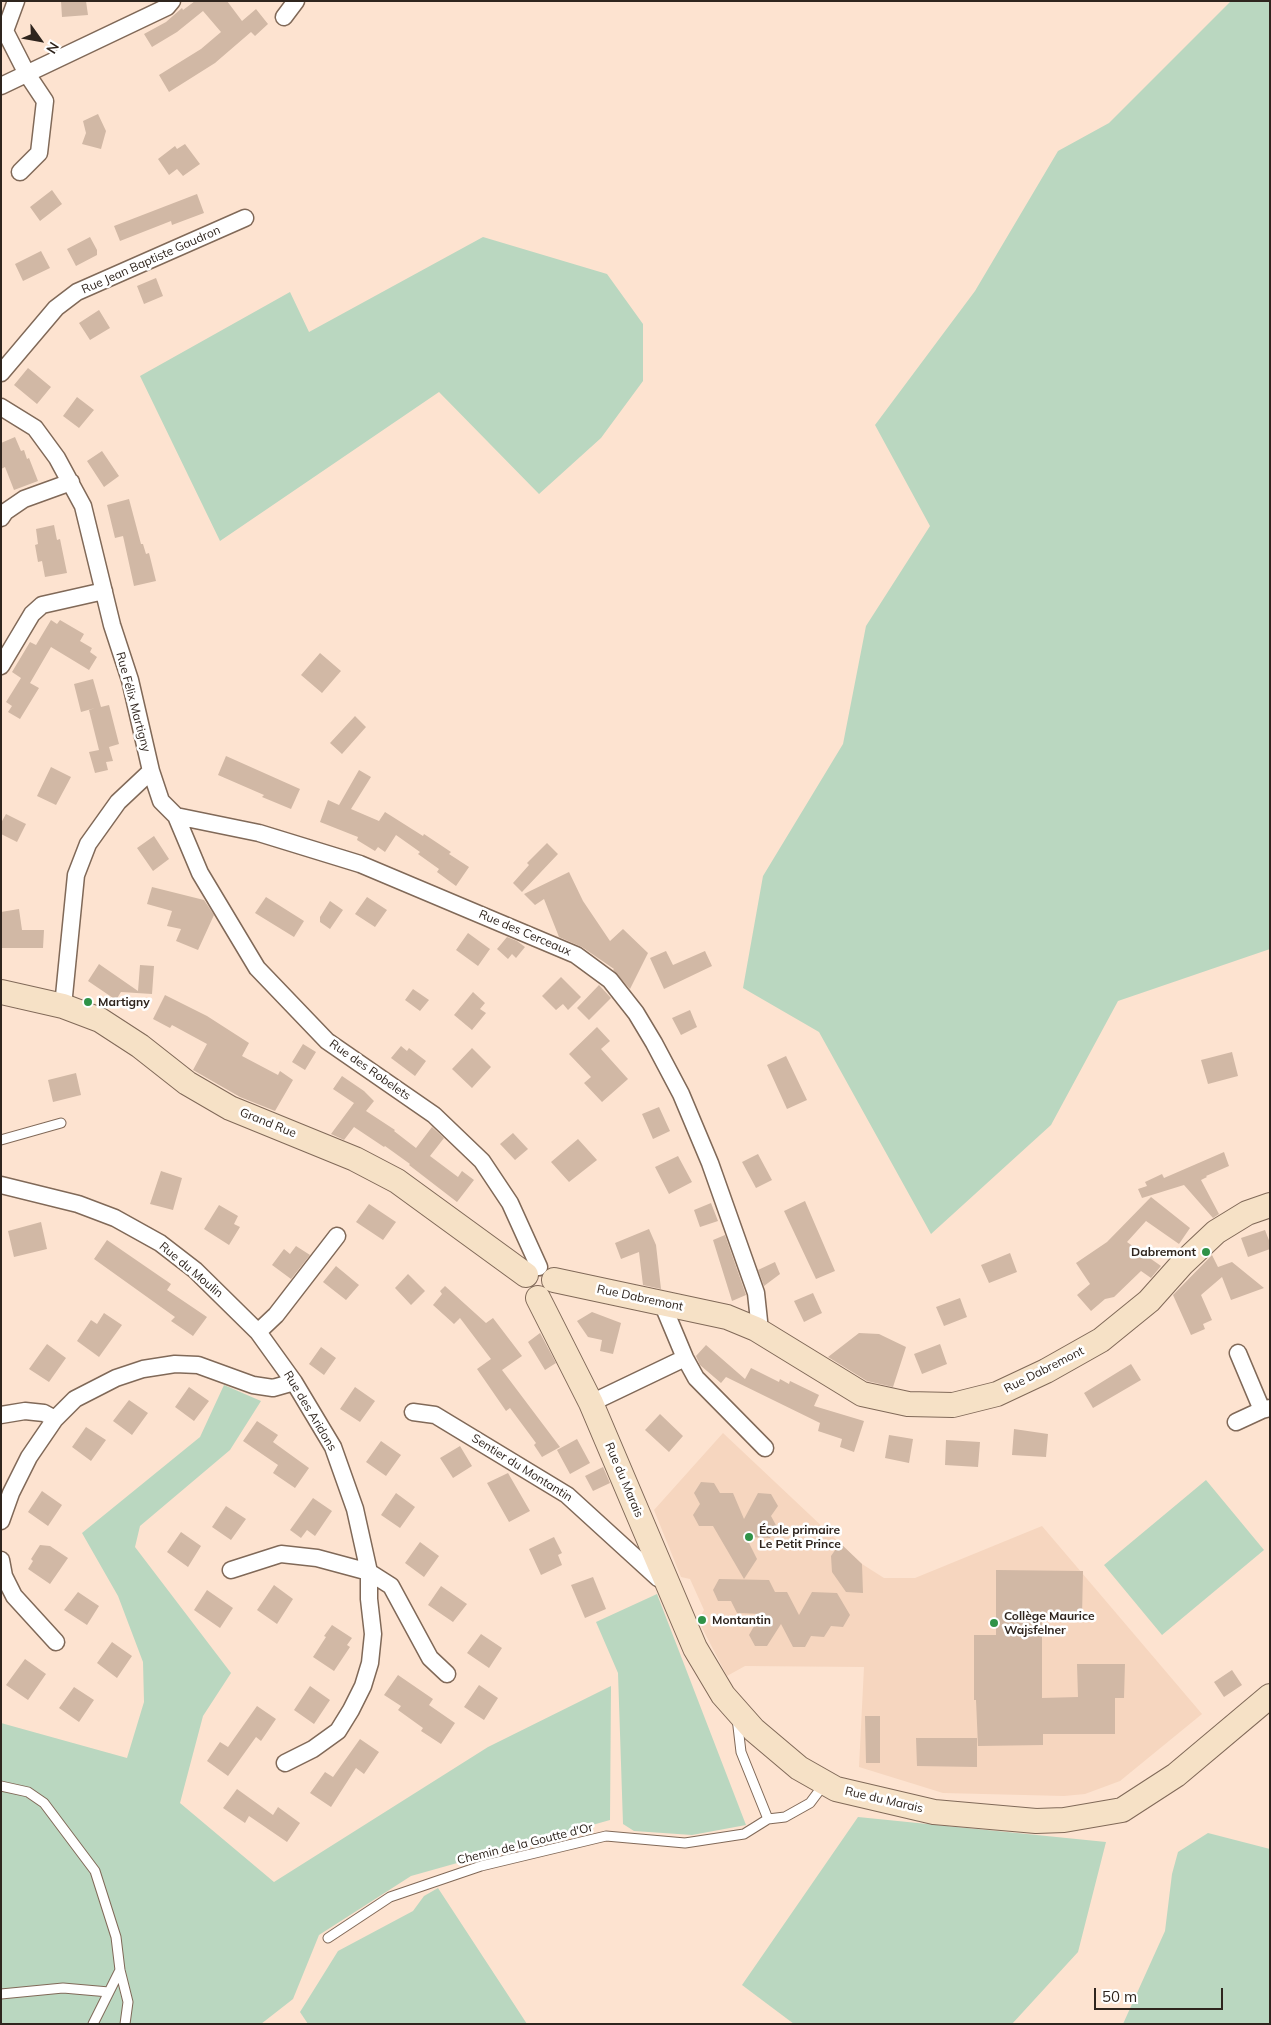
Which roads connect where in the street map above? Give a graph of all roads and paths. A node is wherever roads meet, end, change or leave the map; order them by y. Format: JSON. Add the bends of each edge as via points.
{"nodes":[{"id":1,"x":16,"y":1,"type":"edge"},
{"id":2,"x":172,"y":1,"type":"edge"},
{"id":3,"x":296,"y":1,"type":"edge"},
{"id":4,"x":284,"y":17,"type":"dead end"},
{"id":5,"x":27,"y":74,"type":"junction"},
{"id":6,"x":1,"y":86,"type":"edge"},
{"id":7,"x":20,"y":172,"type":"dead end"},
{"id":8,"x":245,"y":218,"type":"dead end"},
{"id":9,"x":1,"y":373,"type":"edge"},
{"id":10,"x":1,"y":407,"type":"edge"},
{"id":11,"x":71,"y":482,"type":"junction"},
{"id":12,"x":1,"y":518,"type":"edge"},
{"id":13,"x":104,"y":591,"type":"junction"},
{"id":14,"x":1,"y":666,"type":"edge"},
{"id":15,"x":151,"y":771,"type":"junction"},
{"id":16,"x":176,"y":816,"type":"junction"},
{"id":17,"x":1,"y":992,"type":"edge"},
{"id":18,"x":63,"y":1006,"type":"junction"},
{"id":19,"x":61,"y":1123,"type":"dead end"},
{"id":20,"x":1,"y":1140,"type":"edge"},
{"id":21,"x":1,"y":1185,"type":"edge"},
{"id":22,"x":1270,"y":1205,"type":"edge"},
{"id":23,"x":337,"y":1236,"type":"dead end"},
{"id":24,"x":540,"y":1274,"type":"junction"},
{"id":25,"x":662,"y":1303,"type":"junction"},
{"id":26,"x":756,"y":1329,"type":"junction"},
{"id":27,"x":258,"y":1332,"type":"junction"},
{"id":28,"x":1238,"y":1353,"type":"dead end"},
{"id":29,"x":685,"y":1358,"type":"junction"},
{"id":30,"x":294,"y":1382,"type":"junction"},
{"id":31,"x":591,"y":1403,"type":"junction"},
{"id":32,"x":1266,"y":1409,"type":"edge"},
{"id":33,"x":413,"y":1412,"type":"dead end"},
{"id":34,"x":1,"y":1415,"type":"edge"},
{"id":35,"x":55,"y":1419,"type":"junction"},
{"id":36,"x":1236,"y":1422,"type":"dead end"},
{"id":37,"x":765,"y":1448,"type":"dead end"},
{"id":38,"x":1,"y":1521,"type":"edge"},
{"id":39,"x":1,"y":1560,"type":"edge"},
{"id":40,"x":231,"y":1570,"type":"dead end"},
{"id":41,"x":369,"y":1572,"type":"junction"},
{"id":42,"x":666,"y":1581,"type":"junction"},
{"id":43,"x":56,"y":1642,"type":"dead end"},
{"id":44,"x":447,"y":1674,"type":"dead end"},
{"id":45,"x":1270,"y":1696,"type":"edge"},
{"id":46,"x":736,"y":1710,"type":"junction"},
{"id":47,"x":285,"y":1763,"type":"dead end"},
{"id":48,"x":826,"y":1783,"type":"junction"},
{"id":49,"x":1,"y":1786,"type":"edge"},
{"id":50,"x":768,"y":1819,"type":"junction"},
{"id":51,"x":328,"y":1938,"type":"dead end"},
{"id":52,"x":120,"y":1970,"type":"junction"},
{"id":53,"x":109,"y":1992,"type":"junction"},
{"id":54,"x":1,"y":1994,"type":"edge"},
{"id":55,"x":93,"y":2024,"type":"edge"},
{"id":56,"x":125,"y":2024,"type":"edge"}],
"edges":[{"from":1,"to":5,"type":"street","via":[[5,31]]},
{"from":2,"to":5,"type":"street","via":[[167,7]]},
{"from":3,"to":4,"type":"street"},
{"from":5,"to":6,"type":"street"},
{"from":5,"to":7,"type":"street","via":[[45,101],[39,153]]},
{"from":8,"to":9,"type":"street","name":"Rue Jean Baptiste Gaudron","via":[[77,292],[56,308]]},
{"from":10,"to":11,"type":"street","name":"Rue Félix Martigny","via":[[35,428]]},
{"from":11,"to":12,"type":"street","via":[[24,499]]},
{"from":11,"to":13,"type":"street","name":"Rue Félix Martigny","via":[[83,506]]},
{"from":13,"to":14,"type":"street","via":[[42,605],[32,614]]},
{"from":13,"to":15,"type":"street","name":"Rue Félix Martigny","via":[[130,680]]},
{"from":15,"to":16,"type":"street","via":[[161,801]]},
{"from":15,"to":18,"type":"street","via":[[118,802],[88,844],[76,875]]},
{"from":16,"to":24,"type":"street","name":"Rue des Robelets","via":[[200,873],[257,968],[327,1041],[434,1115],[482,1160],[510,1203]]},
{"from":16,"to":26,"type":"street","name":"Rue des Cerceaux","via":[[259,833],[360,864],[576,955],[610,980],[636,1012],[654,1043],[681,1094],[710,1163],[756,1293],[759,1321]]},
{"from":17,"to":18,"type":"street","name":"Grand Rue"},
{"from":18,"to":24,"type":"street","name":"Grand Rue","via":[[100,1020],[187,1083],[230,1108],[355,1159],[396,1181]]},
{"from":19,"to":20,"type":"lane"},
{"from":21,"to":27,"type":"street","name":"Rue du Moulin","via":[[78,1204],[115,1218],[160,1243],[195,1270]]},
{"from":22,"to":26,"type":"street","name":"Rue Dabremont","via":[[1247,1213],[1216,1232],[1149,1301],[1101,1340],[996,1394],[953,1405],[908,1404],[862,1394]]},
{"from":23,"to":27,"type":"street","via":[[276,1315]]},
{"from":24,"to":25,"type":"street","name":"Rue Dabremont"},
{"from":24,"to":31,"type":"street","name":"Rue du Marais","via":[[554,1285],[549,1295],[538,1298]]},
{"from":25,"to":26,"type":"street","name":"Rue Dabremont","via":[[727,1317]]},
{"from":25,"to":29,"type":"street"},
{"from":27,"to":30,"type":"street","name":"Rue des Aridons"},
{"from":28,"to":32,"type":"street"},
{"from":29,"to":31,"type":"street"},
{"from":29,"to":37,"type":"street","via":[[696,1378]]},
{"from":30,"to":35,"type":"street","via":[[273,1388],[253,1385],[198,1365],[175,1364],[143,1369],[116,1378],[75,1400]]},
{"from":30,"to":41,"type":"street","name":"Rue des Aridons","via":[[333,1447],[356,1509]]},
{"from":31,"to":42,"type":"street","name":"Rue du Marais"},
{"from":32,"to":36,"type":"street"},
{"from":33,"to":42,"type":"street","name":"Sentier du Montantin","via":[[435,1415],[567,1494],[658,1578]]},
{"from":34,"to":35,"type":"street","via":[[25,1411],[44,1413]]},
{"from":35,"to":38,"type":"street","via":[[29,1457],[10,1493]]},
{"from":39,"to":43,"type":"street","via":[[4,1576],[14,1596]]},
{"from":40,"to":41,"type":"street","via":[[281,1554],[317,1558]]},
{"from":41,"to":44,"type":"street","via":[[391,1586],[430,1658]]},
{"from":41,"to":47,"type":"street","name":"Rue des Aridons","via":[[373,1634],[370,1664],[363,1686],[338,1731],[313,1750]]},
{"from":42,"to":46,"type":"street","name":"Rue du Marais","via":[[694,1648]]},
{"from":45,"to":48,"type":"street","name":"Rue du Marais","via":[[1176,1775],[1122,1810],[1064,1820],[1036,1821],[934,1812],[836,1789]]},
{"from":46,"to":48,"type":"street","name":"Rue du Marais","via":[[754,1730],[799,1768]]},
{"from":46,"to":50,"type":"lane","via":[[741,1752]]},
{"from":48,"to":50,"type":"lane","name":"Chemin de la Goutte d'Or","via":[[810,1803],[785,1817]]},
{"from":49,"to":52,"type":"lane","via":[[28,1792],[44,1803],[94,1871],[116,1937]]},
{"from":50,"to":51,"type":"lane","name":"Chemin de la Goutte d'Or","via":[[744,1834],[685,1844],[606,1836],[480,1866],[390,1897]]},
{"from":52,"to":53,"type":"lane"},
{"from":52,"to":56,"type":"lane","via":[[128,2002]]},
{"from":53,"to":54,"type":"lane","via":[[63,1988]]},
{"from":53,"to":55,"type":"lane"}]}
